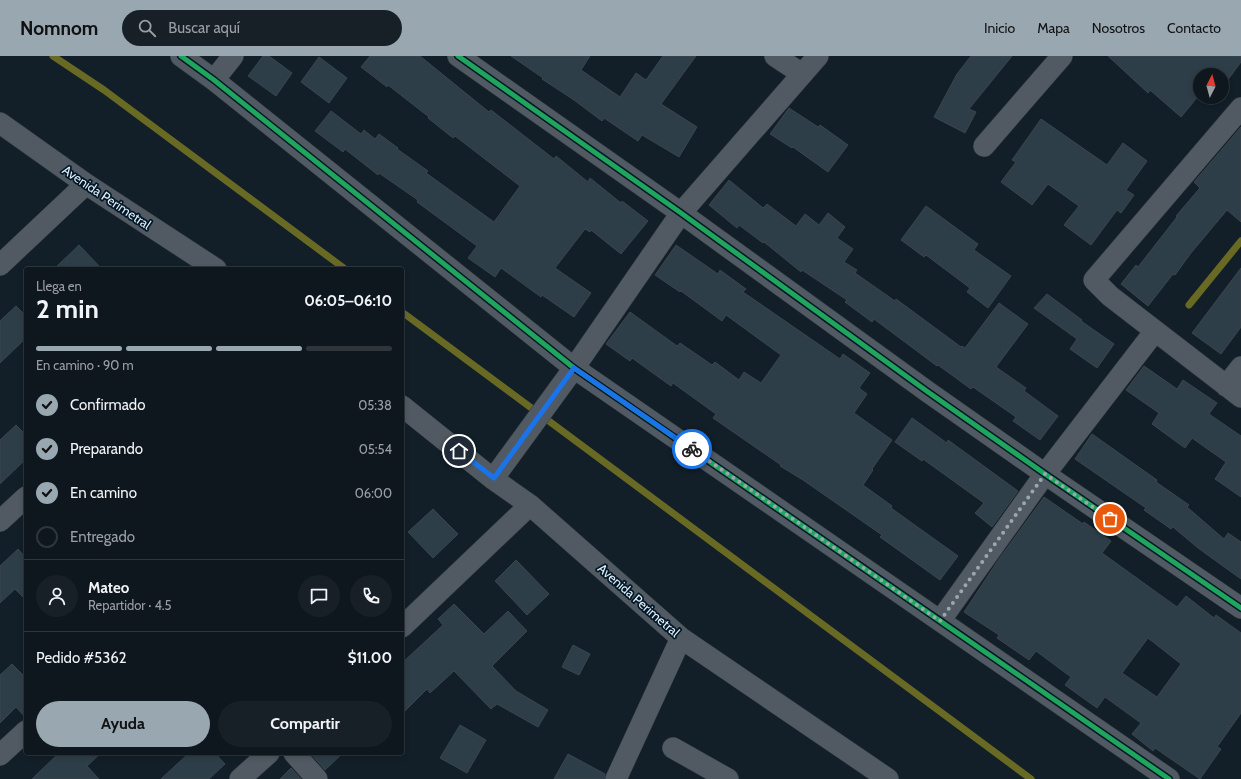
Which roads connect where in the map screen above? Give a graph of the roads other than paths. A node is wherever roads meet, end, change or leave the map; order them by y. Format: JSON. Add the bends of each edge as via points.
{"nodes":[{"id":1,"x":181,"y":56,"type":"edge"},
{"id":2,"x":233,"y":56,"type":"edge"},
{"id":3,"x":458,"y":56,"type":"edge"},
{"id":4,"x":775,"y":56,"type":"edge"},
{"id":5,"x":818,"y":56,"type":"edge"},
{"id":6,"x":1062,"y":56,"type":"edge"},
{"id":7,"x":802,"y":74,"type":"junction"},
{"id":8,"x":214,"y":80,"type":"junction"},
{"id":9,"x":1241,"y":108,"type":"edge"},
{"id":10,"x":0,"y":123,"type":"edge"},
{"id":11,"x":984,"y":146,"type":"dead end"},
{"id":12,"x":86,"y":184,"type":"junction"},
{"id":13,"x":681,"y":213,"type":"junction"},
{"id":14,"x":0,"y":265,"type":"edge"},
{"id":15,"x":213,"y":267,"type":"edge"},
{"id":16,"x":1155,"y":331,"type":"junction"},
{"id":17,"x":1241,"y":367,"type":"edge"},
{"id":18,"x":574,"y":368,"type":"junction"},
{"id":19,"x":1233,"y":392,"type":"edge"},
{"id":20,"x":404,"y":408,"type":"edge"},
{"id":21,"x":1045,"y":474,"type":"junction"},
{"id":22,"x":494,"y":478,"type":"junction"},
{"id":23,"x":24,"y":499,"type":"edge"},
{"id":24,"x":530,"y":505,"type":"junction"},
{"id":25,"x":0,"y":521,"type":"edge"},
{"id":26,"x":1241,"y":608,"type":"edge"},
{"id":27,"x":940,"y":621,"type":"junction"},
{"id":28,"x":404,"y":625,"type":"edge"},
{"id":29,"x":681,"y":638,"type":"junction"},
{"id":30,"x":24,"y":733,"type":"edge"},
{"id":31,"x":673,"y":748,"type":"dead end"},
{"id":32,"x":0,"y":754,"type":"edge"},
{"id":33,"x":267,"y":755,"type":"edge"},
{"id":34,"x":296,"y":755,"type":"edge"},
{"id":35,"x":240,"y":779,"type":"edge"},
{"id":36,"x":317,"y":779,"type":"edge"},
{"id":37,"x":616,"y":779,"type":"edge"},
{"id":38,"x":728,"y":779,"type":"edge"},
{"id":39,"x":888,"y":779,"type":"edge"},
{"id":40,"x":1169,"y":779,"type":"edge"}],
"edges":[{"from":1,"to":8,"type":"street"},
{"from":2,"to":8,"type":"street"},
{"from":3,"to":13,"type":"street"},
{"from":4,"to":7,"type":"street"},
{"from":5,"to":7,"type":"street"},
{"from":6,"to":11,"type":"street"},
{"from":7,"to":13,"type":"street"},
{"from":8,"to":18,"type":"street"},
{"from":9,"to":16,"type":"street","via":[[1094,280],[1110,296]]},
{"from":10,"to":12,"type":"street","name":"Avenida Perimetral"},
{"from":12,"to":14,"type":"street"},
{"from":12,"to":15,"type":"street","name":"Avenida Perimetral"},
{"from":13,"to":18,"type":"street"},
{"from":13,"to":21,"type":"street"},
{"from":16,"to":19,"type":"street"},
{"from":16,"to":21,"type":"street"},
{"from":17,"to":19,"type":"street"},
{"from":18,"to":22,"type":"street"},
{"from":18,"to":27,"type":"street"},
{"from":20,"to":22,"type":"street","name":"Avenida Perimetral"},
{"from":21,"to":26,"type":"street"},
{"from":21,"to":27,"type":"street"},
{"from":22,"to":24,"type":"street","name":"Avenida Perimetral"},
{"from":23,"to":25,"type":"street"},
{"from":24,"to":28,"type":"street"},
{"from":24,"to":29,"type":"street","name":"Avenida Perimetral"},
{"from":27,"to":40,"type":"street"},
{"from":29,"to":37,"type":"street"},
{"from":29,"to":39,"type":"street","name":"Avenida Perimetral"},
{"from":30,"to":32,"type":"street"},
{"from":31,"to":38,"type":"street"},
{"from":33,"to":35,"type":"street"},
{"from":34,"to":36,"type":"street"}]}
